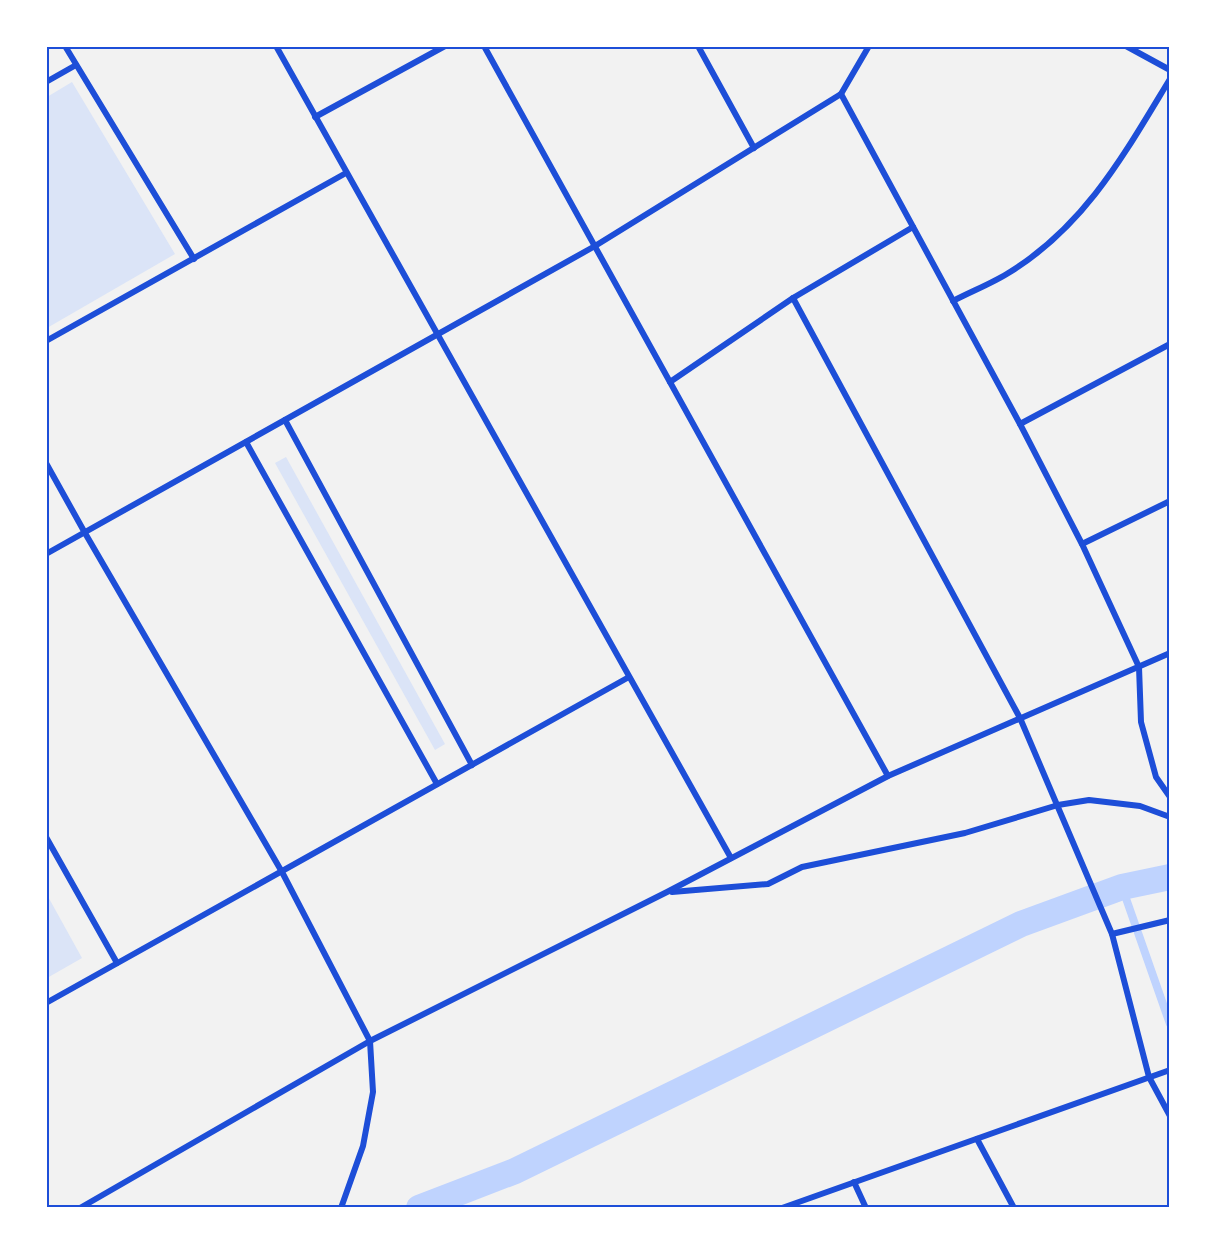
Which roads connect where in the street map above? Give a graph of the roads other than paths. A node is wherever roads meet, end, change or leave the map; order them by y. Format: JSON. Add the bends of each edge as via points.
{"nodes":[{"id":1,"x":65,"y":46,"type":"edge"},
{"id":2,"x":276,"y":46,"type":"edge"},
{"id":3,"x":445,"y":46,"type":"edge"},
{"id":4,"x":484,"y":46,"type":"edge"},
{"id":5,"x":698,"y":46,"type":"edge"},
{"id":6,"x":868,"y":46,"type":"edge"},
{"id":7,"x":1126,"y":46,"type":"edge"},
{"id":8,"x":76,"y":64,"type":"junction"},
{"id":9,"x":1170,"y":70,"type":"edge"},
{"id":10,"x":1170,"y":79,"type":"edge"},
{"id":11,"x":46,"y":82,"type":"edge"},
{"id":12,"x":841,"y":94,"type":"junction"},
{"id":13,"x":315,"y":117,"type":"junction"},
{"id":14,"x":754,"y":148,"type":"junction"},
{"id":15,"x":346,"y":173,"type":"junction"},
{"id":16,"x":913,"y":226,"type":"junction"},
{"id":17,"x":595,"y":246,"type":"junction"},
{"id":18,"x":194,"y":259,"type":"junction"},
{"id":19,"x":793,"y":298,"type":"junction"},
{"id":20,"x":953,"y":301,"type":"junction"},
{"id":21,"x":437,"y":335,"type":"junction"},
{"id":22,"x":46,"y":341,"type":"edge"},
{"id":23,"x":1170,"y":344,"type":"edge"},
{"id":24,"x":670,"y":382,"type":"junction"},
{"id":25,"x":285,"y":420,"type":"junction"},
{"id":26,"x":1020,"y":424,"type":"junction"},
{"id":27,"x":246,"y":442,"type":"junction"},
{"id":28,"x":46,"y":463,"type":"edge"},
{"id":29,"x":1170,"y":501,"type":"edge"},
{"id":30,"x":85,"y":532,"type":"junction"},
{"id":31,"x":1082,"y":544,"type":"junction"},
{"id":32,"x":46,"y":554,"type":"edge"},
{"id":33,"x":1170,"y":653,"type":"edge"},
{"id":34,"x":1139,"y":667,"type":"junction"},
{"id":35,"x":628,"y":677,"type":"junction"},
{"id":36,"x":1020,"y":718,"type":"junction"},
{"id":37,"x":472,"y":765,"type":"junction"},
{"id":38,"x":888,"y":776,"type":"junction"},
{"id":39,"x":437,"y":784,"type":"junction"},
{"id":40,"x":1170,"y":798,"type":"edge"},
{"id":41,"x":1058,"y":805,"type":"junction"},
{"id":42,"x":1170,"y":817,"type":"edge"},
{"id":43,"x":46,"y":837,"type":"edge"},
{"id":44,"x":731,"y":858,"type":"junction"},
{"id":45,"x":282,"y":872,"type":"junction"},
{"id":46,"x":667,"y":892,"type":"junction"},
{"id":47,"x":1170,"y":920,"type":"edge"},
{"id":48,"x":1112,"y":934,"type":"junction"},
{"id":49,"x":117,"y":963,"type":"junction"},
{"id":50,"x":46,"y":1003,"type":"edge"},
{"id":51,"x":370,"y":1041,"type":"junction"},
{"id":52,"x":1170,"y":1070,"type":"edge"},
{"id":53,"x":1149,"y":1077,"type":"junction"},
{"id":54,"x":1170,"y":1116,"type":"edge"},
{"id":55,"x":977,"y":1139,"type":"junction"},
{"id":56,"x":854,"y":1182,"type":"junction"},
{"id":57,"x":80,"y":1208,"type":"edge"},
{"id":58,"x":341,"y":1208,"type":"edge"},
{"id":59,"x":782,"y":1208,"type":"edge"},
{"id":60,"x":866,"y":1208,"type":"edge"},
{"id":61,"x":1014,"y":1208,"type":"edge"}],
"edges":[{"from":1,"to":8,"type":"street"},
{"from":2,"to":13,"type":"street"},
{"from":3,"to":13,"type":"street"},
{"from":4,"to":17,"type":"street"},
{"from":5,"to":14,"type":"street"},
{"from":6,"to":12,"type":"street"},
{"from":7,"to":9,"type":"street"},
{"from":8,"to":11,"type":"street"},
{"from":8,"to":18,"type":"street"},
{"from":10,"to":20,"type":"street","via":[[1115,170],[1079,214],[1044,248],[1010,272]]},
{"from":12,"to":14,"type":"street"},
{"from":12,"to":16,"type":"street"},
{"from":13,"to":15,"type":"street"},
{"from":14,"to":17,"type":"street"},
{"from":15,"to":18,"type":"street"},
{"from":15,"to":21,"type":"street"},
{"from":16,"to":19,"type":"street"},
{"from":16,"to":20,"type":"street"},
{"from":17,"to":21,"type":"street"},
{"from":17,"to":24,"type":"street"},
{"from":18,"to":22,"type":"street"},
{"from":19,"to":24,"type":"street"},
{"from":19,"to":36,"type":"street"},
{"from":20,"to":26,"type":"street"},
{"from":21,"to":25,"type":"street"},
{"from":21,"to":35,"type":"street"},
{"from":23,"to":26,"type":"street"},
{"from":24,"to":38,"type":"street"},
{"from":25,"to":27,"type":"street"},
{"from":25,"to":37,"type":"street"},
{"from":26,"to":31,"type":"street"},
{"from":27,"to":30,"type":"street"},
{"from":27,"to":39,"type":"street"},
{"from":28,"to":30,"type":"street"},
{"from":29,"to":31,"type":"street"},
{"from":30,"to":32,"type":"street"},
{"from":30,"to":45,"type":"street"},
{"from":31,"to":34,"type":"street"},
{"from":33,"to":34,"type":"street"},
{"from":34,"to":36,"type":"street"},
{"from":34,"to":40,"type":"street","via":[[1141,722],[1156,777]]},
{"from":35,"to":37,"type":"street"},
{"from":35,"to":44,"type":"street"},
{"from":36,"to":38,"type":"street"},
{"from":36,"to":41,"type":"street"},
{"from":37,"to":39,"type":"street"},
{"from":38,"to":44,"type":"street"},
{"from":39,"to":45,"type":"street"},
{"from":41,"to":42,"type":"street","via":[[1089,800],[1140,806]]},
{"from":41,"to":46,"type":"street","via":[[965,833],[802,867],[768,884]]},
{"from":41,"to":48,"type":"street"},
{"from":43,"to":49,"type":"street"},
{"from":44,"to":46,"type":"street"},
{"from":45,"to":49,"type":"street"},
{"from":45,"to":51,"type":"street"},
{"from":46,"to":51,"type":"street"},
{"from":47,"to":48,"type":"street"},
{"from":48,"to":53,"type":"street"},
{"from":49,"to":50,"type":"street"},
{"from":51,"to":57,"type":"street"},
{"from":51,"to":58,"type":"street","via":[[373,1092],[363,1146]]},
{"from":52,"to":53,"type":"street"},
{"from":53,"to":54,"type":"street"},
{"from":53,"to":55,"type":"street"},
{"from":55,"to":56,"type":"street"},
{"from":55,"to":61,"type":"street"},
{"from":56,"to":59,"type":"street"},
{"from":56,"to":60,"type":"street"}]}
